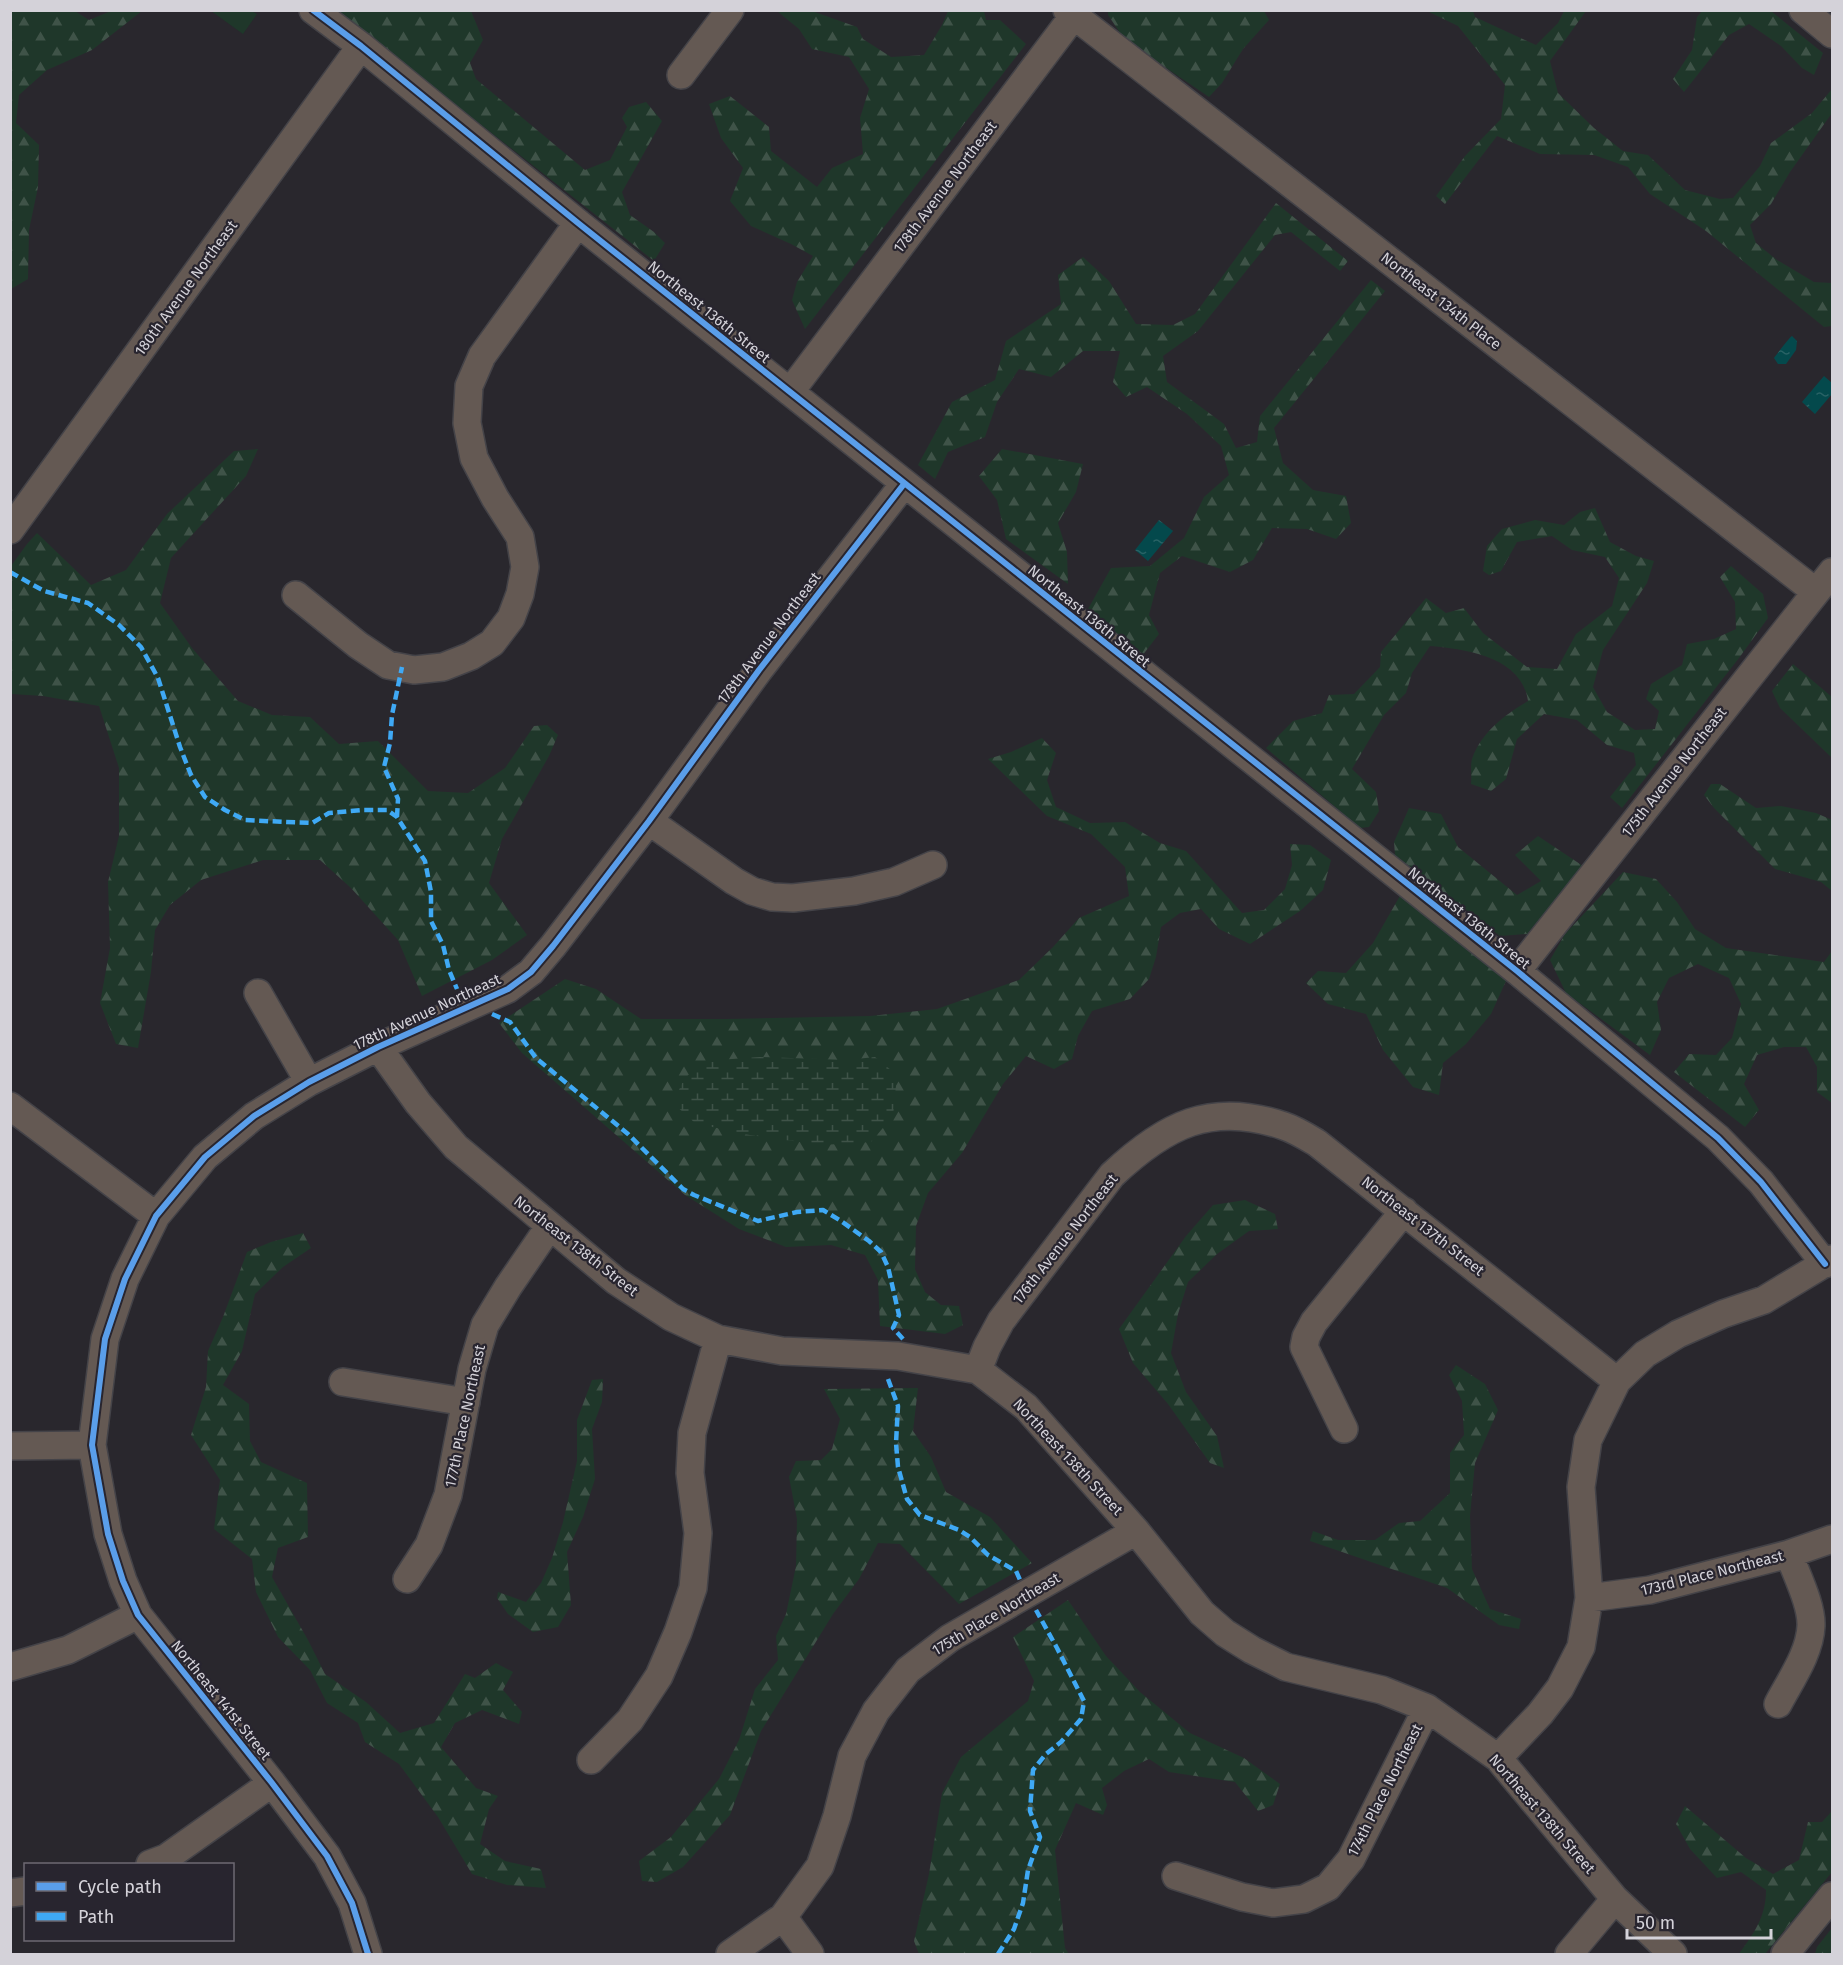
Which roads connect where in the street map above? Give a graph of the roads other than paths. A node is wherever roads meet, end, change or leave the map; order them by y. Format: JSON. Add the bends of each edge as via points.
{"nodes":[{"id":1,"x":313,"y":10,"type":"edge"},
{"id":2,"x":730,"y":10,"type":"edge"},
{"id":3,"x":1803,"y":10,"type":"edge"},
{"id":4,"x":1073,"y":12,"type":"edge"},
{"id":5,"x":1833,"y":34,"type":"edge"},
{"id":6,"x":361,"y":46,"type":"junction"},
{"id":7,"x":681,"y":75,"type":"dead end"},
{"id":8,"x":578,"y":224,"type":"junction"},
{"id":9,"x":790,"y":392,"type":"junction"},
{"id":10,"x":904,"y":484,"type":"junction"},
{"id":11,"x":10,"y":530,"type":"edge"},
{"id":12,"x":1824,"y":582,"type":"edge"},
{"id":13,"x":296,"y":596,"type":"dead end"},
{"id":14,"x":649,"y":821,"type":"junction"},
{"id":15,"x":933,"y":865,"type":"dead end"},
{"id":16,"x":1517,"y":971,"type":"junction"},
{"id":17,"x":258,"y":993,"type":"dead end"},
{"id":18,"x":378,"y":1047,"type":"junction"},
{"id":19,"x":309,"y":1082,"type":"junction"},
{"id":20,"x":10,"y":1106,"type":"edge"},
{"id":21,"x":1210,"y":1116,"type":"joint"},
{"id":22,"x":1404,"y":1211,"type":"junction"},
{"id":23,"x":156,"y":1216,"type":"junction"},
{"id":24,"x":549,"y":1227,"type":"junction"},
{"id":25,"x":1829,"y":1261,"type":"edge"},
{"id":26,"x":718,"y":1339,"type":"junction"},
{"id":27,"x":978,"y":1370,"type":"junction"},
{"id":28,"x":1617,"y":1381,"type":"junction"},
{"id":29,"x":343,"y":1382,"type":"dead end"},
{"id":30,"x":466,"y":1402,"type":"junction"},
{"id":31,"x":1344,"y":1429,"type":"dead end"},
{"id":32,"x":10,"y":1446,"type":"edge"},
{"id":33,"x":92,"y":1446,"type":"junction"},
{"id":34,"x":1136,"y":1531,"type":"junction"},
{"id":35,"x":1833,"y":1539,"type":"edge"},
{"id":36,"x":1789,"y":1554,"type":"junction"},
{"id":37,"x":407,"y":1579,"type":"dead end"},
{"id":38,"x":1589,"y":1598,"type":"junction"},
{"id":39,"x":138,"y":1615,"type":"junction"},
{"id":40,"x":10,"y":1667,"type":"edge"},
{"id":41,"x":1778,"y":1704,"type":"dead end"},
{"id":42,"x":1428,"y":1708,"type":"junction"},
{"id":43,"x":1498,"y":1758,"type":"junction"},
{"id":44,"x":591,"y":1760,"type":"dead end"},
{"id":45,"x":272,"y":1783,"type":"junction"},
{"id":46,"x":153,"y":1863,"type":"edge"},
{"id":47,"x":1176,"y":1876,"type":"dead end"},
{"id":48,"x":1833,"y":1896,"type":"edge"},
{"id":49,"x":1616,"y":1899,"type":"junction"},
{"id":50,"x":783,"y":1917,"type":"junction"},
{"id":51,"x":368,"y":1954,"type":"edge"},
{"id":52,"x":730,"y":1954,"type":"edge"},
{"id":53,"x":810,"y":1954,"type":"edge"},
{"id":54,"x":1569,"y":1954,"type":"edge"},
{"id":55,"x":1673,"y":1954,"type":"edge"},
{"id":56,"x":1785,"y":1954,"type":"edge"}],
"edges":[{"from":1,"to":6,"type":"street","name":"Northeast 136th Street"},
{"from":2,"to":7,"type":"street"},
{"from":3,"to":5,"type":"street"},
{"from":4,"to":9,"type":"street","name":"178th Avenue Northeast"},
{"from":4,"to":12,"type":"street","name":"Northeast 134th Place"},
{"from":6,"to":8,"type":"street","name":"Northeast 136th Street"},
{"from":6,"to":11,"type":"street","name":"180th Avenue Northeast"},
{"from":8,"to":9,"type":"street","name":"Northeast 136th Street"},
{"from":8,"to":13,"type":"street","via":[[482,356],[469,386],[467,423],[474,458],[520,537],[525,567],[511,618],[492,643],[471,656],[443,667],[414,670],[388,665]]},
{"from":9,"to":10,"type":"street","name":"Northeast 136th Street"},
{"from":10,"to":14,"type":"street","name":"178th Avenue Northeast","via":[[759,670]]},
{"from":10,"to":16,"type":"street","name":"Northeast 136th Street"},
{"from":12,"to":16,"type":"street","name":"175th Avenue Northeast"},
{"from":14,"to":15,"type":"street","via":[[734,881],[772,897],[854,891],[894,882]]},
{"from":14,"to":18,"type":"street","name":"178th Avenue Northeast","via":[[531,972],[508,989]]},
{"from":16,"to":25,"type":"street","name":"Northeast 136th Street","via":[[1718,1138]]},
{"from":17,"to":19,"type":"street"},
{"from":18,"to":19,"type":"street","name":"178th Avenue Northeast"},
{"from":18,"to":24,"type":"street","name":"Northeast 138th Street","via":[[456,1147]]},
{"from":19,"to":23,"type":"street","name":"178th Avenue Northeast","via":[[254,1116],[206,1157]]},
{"from":20,"to":23,"type":"street"},
{"from":21,"to":22,"type":"street","name":"Northeast 137th Street","via":[[1256,1118],[1287,1127],[1317,1143]]},
{"from":21,"to":27,"type":"street","name":"176th Avenue Northeast","via":[[1171,1129],[1113,1175],[1001,1322]]},
{"from":22,"to":28,"type":"street","name":"Northeast 137th Street"},
{"from":22,"to":31,"type":"street","via":[[1306,1337],[1304,1347]]},
{"from":23,"to":33,"type":"street","name":"178th Avenue Northeast","via":[[124,1279],[105,1339]]},
{"from":24,"to":26,"type":"street","name":"Northeast 138th Street","via":[[616,1281],[671,1317]]},
{"from":24,"to":30,"type":"street","name":"177th Place Northeast","via":[[485,1325]]},
{"from":25,"to":28,"type":"street","via":[[1764,1300],[1678,1334],[1645,1354]]},
{"from":26,"to":27,"type":"street","name":"Northeast 138th Street","via":[[782,1351],[897,1356]]},
{"from":26,"to":44,"type":"street","via":[[692,1433],[690,1473],[698,1533],[693,1588],[659,1676],[630,1720]]},
{"from":27,"to":34,"type":"street","name":"Northeast 138th Street","via":[[1026,1407]]},
{"from":28,"to":38,"type":"street","via":[[1588,1440],[1581,1487]]},
{"from":29,"to":30,"type":"street"},
{"from":30,"to":37,"type":"street","name":"177th Place Northeast","via":[[448,1496],[429,1545]]},
{"from":32,"to":33,"type":"street"},
{"from":33,"to":39,"type":"street","name":"Northeast 141st Street","via":[[108,1534]]},
{"from":34,"to":42,"type":"street","name":"Northeast 138th Street","via":[[1202,1613],[1251,1650],[1286,1667],[1378,1689]]},
{"from":34,"to":50,"type":"street","name":"175th Place Northeast","via":[[950,1638],[908,1670],[876,1711],[852,1756],[820,1866]]},
{"from":35,"to":36,"type":"street","name":"173rd Place Northeast"},
{"from":36,"to":38,"type":"street","name":"173rd Place Northeast","via":[[1650,1590]]},
{"from":36,"to":41,"type":"street","via":[[1812,1625],[1805,1651]]},
{"from":38,"to":43,"type":"street","via":[[1581,1647],[1560,1688]]},
{"from":39,"to":40,"type":"street","via":[[68,1650]]},
{"from":39,"to":45,"type":"street","name":"Northeast 141st Street"},
{"from":42,"to":43,"type":"street","name":"Northeast 138th Street"},
{"from":42,"to":47,"type":"street","name":"174th Place Northeast","via":[[1351,1859],[1328,1887],[1304,1899],[1273,1903]]},
{"from":43,"to":49,"type":"street","name":"Northeast 138th Street"},
{"from":45,"to":46,"type":"street","via":[[166,1858]]},
{"from":45,"to":51,"type":"street","name":"Northeast 141st Street","via":[[327,1856],[352,1903]]},
{"from":48,"to":56,"type":"street"},
{"from":49,"to":54,"type":"street"},
{"from":49,"to":55,"type":"street","name":"Northeast 138th Street"},
{"from":50,"to":52,"type":"street","name":"175th Place Northeast"},
{"from":50,"to":53,"type":"street"}]}
